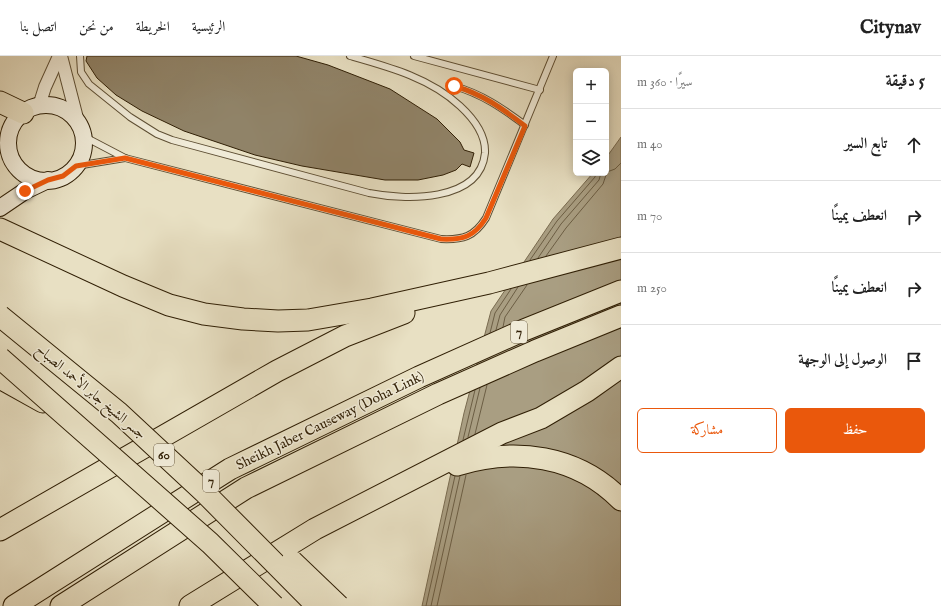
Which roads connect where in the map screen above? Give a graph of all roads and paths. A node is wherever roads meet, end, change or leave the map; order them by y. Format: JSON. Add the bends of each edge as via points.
{"nodes":[{"id":1,"x":60,"y":56,"type":"edge"},
{"id":2,"x":80,"y":56,"type":"edge"},
{"id":3,"x":350,"y":56,"type":"edge"},
{"id":4,"x":414,"y":56,"type":"edge"},
{"id":5,"x":553,"y":56,"type":"edge"},
{"id":6,"x":454,"y":86,"type":"dead end"},
{"id":7,"x":540,"y":90,"type":"junction"},
{"id":8,"x":0,"y":102,"type":"edge"},
{"id":9,"x":31,"y":110,"type":"junction"},
{"id":10,"x":525,"y":126,"type":"junction"},
{"id":11,"x":81,"y":129,"type":"junction"},
{"id":12,"x":125,"y":158,"type":"junction"},
{"id":13,"x":5,"y":159,"type":"edge"},
{"id":14,"x":76,"y":166,"type":"junction"},
{"id":15,"x":48,"y":180,"type":"junction"},
{"id":16,"x":0,"y":208,"type":"edge"},
{"id":17,"x":0,"y":229,"type":"edge"},
{"id":18,"x":621,"y":248,"type":"edge"},
{"id":19,"x":489,"y":283,"type":"junction"},
{"id":20,"x":621,"y":291,"type":"edge"},
{"id":21,"x":0,"y":316,"type":"edge"},
{"id":22,"x":621,"y":316,"type":"edge"},
{"id":23,"x":0,"y":358,"type":"edge"},
{"id":24,"x":621,"y":367,"type":"edge"},
{"id":25,"x":0,"y":378,"type":"edge"},
{"id":26,"x":63,"y":413,"type":"junction"},
{"id":27,"x":119,"y":413,"type":"junction"},
{"id":28,"x":448,"y":464,"type":"junction"},
{"id":29,"x":621,"y":500,"type":"edge"},
{"id":30,"x":0,"y":530,"type":"edge"},
{"id":31,"x":210,"y":543,"type":"junction"},
{"id":32,"x":193,"y":605,"type":"edge"},
{"id":33,"x":14,"y":606,"type":"edge"},
{"id":34,"x":60,"y":606,"type":"edge"},
{"id":35,"x":256,"y":606,"type":"edge"},
{"id":36,"x":274,"y":606,"type":"edge"},
{"id":37,"x":317,"y":606,"type":"edge"},
{"id":38,"x":339,"y":606,"type":"edge"}],
"edges":[{"from":1,"to":9,"type":"street"},
{"from":1,"to":11,"type":"street"},
{"from":2,"to":3,"type":"lane","via":[[81,72],[89,84],[130,117],[172,140],[387,197],[433,195],[458,188],[472,179],[482,166],[485,154],[484,141],[478,126],[465,110],[421,80],[390,67]]},
{"from":4,"to":7,"type":"lane"},
{"from":5,"to":7,"type":"lane"},
{"from":6,"to":10,"type":"lane","via":[[489,99]]},
{"from":7,"to":10,"type":"lane"},
{"from":8,"to":9,"type":"highway"},
{"from":9,"to":11,"type":"main road","via":[[48,105],[61,108],[72,115]]},
{"from":9,"to":13,"type":"main road","via":[[17,119],[11,131]]},
{"from":10,"to":12,"type":"lane","via":[[480,228],[468,236],[455,240],[433,237]]},
{"from":11,"to":12,"type":"lane"},
{"from":11,"to":14,"type":"main road","via":[[83,152]]},
{"from":12,"to":14,"type":"lane"},
{"from":13,"to":15,"type":"main road","via":[[27,175]]},
{"from":14,"to":15,"type":"main road","via":[[63,176]]},
{"from":15,"to":16,"type":"main road","via":[[25,191]]},
{"from":17,"to":19,"type":"highway","via":[[170,305],[204,314],[257,320],[308,320],[343,315]]},
{"from":18,"to":19,"type":"highway"},
{"from":19,"to":30,"type":"highway","via":[[345,336],[225,400]]},
{"from":20,"to":33,"type":"highway","name":"Sheikh Jaber Causeway (Doha Link)","number":"7","via":[[524,330],[419,377],[230,469]]},
{"from":21,"to":27,"type":"highway","name":"جسر الشيخ جابر الأحمد الصباح","number":"60","bridge":true},
{"from":22,"to":34,"type":"highway","name":"Sheikh Jaber Causeway (Doha Link)","number":"7","via":[[438,394],[246,488]]},
{"from":23,"to":26,"type":"highway","number":"60","bridge":true},
{"from":24,"to":28,"type":"highway","via":[[541,418],[502,433]]},
{"from":25,"to":26,"type":"highway","bridge":true},
{"from":26,"to":31,"type":"highway","number":"60","bridge":true},
{"from":27,"to":37,"type":"highway","name":"جسر الشيخ جابر الأحمد الصباح","number":"60","bridge":true,"via":[[204,492]]},
{"from":27,"to":38,"type":"highway","bridge":true,"via":[[263,533]]},
{"from":28,"to":29,"type":"highway","via":[[478,458],[548,459],[579,468],[607,485]]},
{"from":28,"to":32,"type":"highway","via":[[412,479],[315,529]]},
{"from":31,"to":35,"type":"highway","bridge":true},
{"from":31,"to":36,"type":"highway","number":"60","bridge":true}]}
